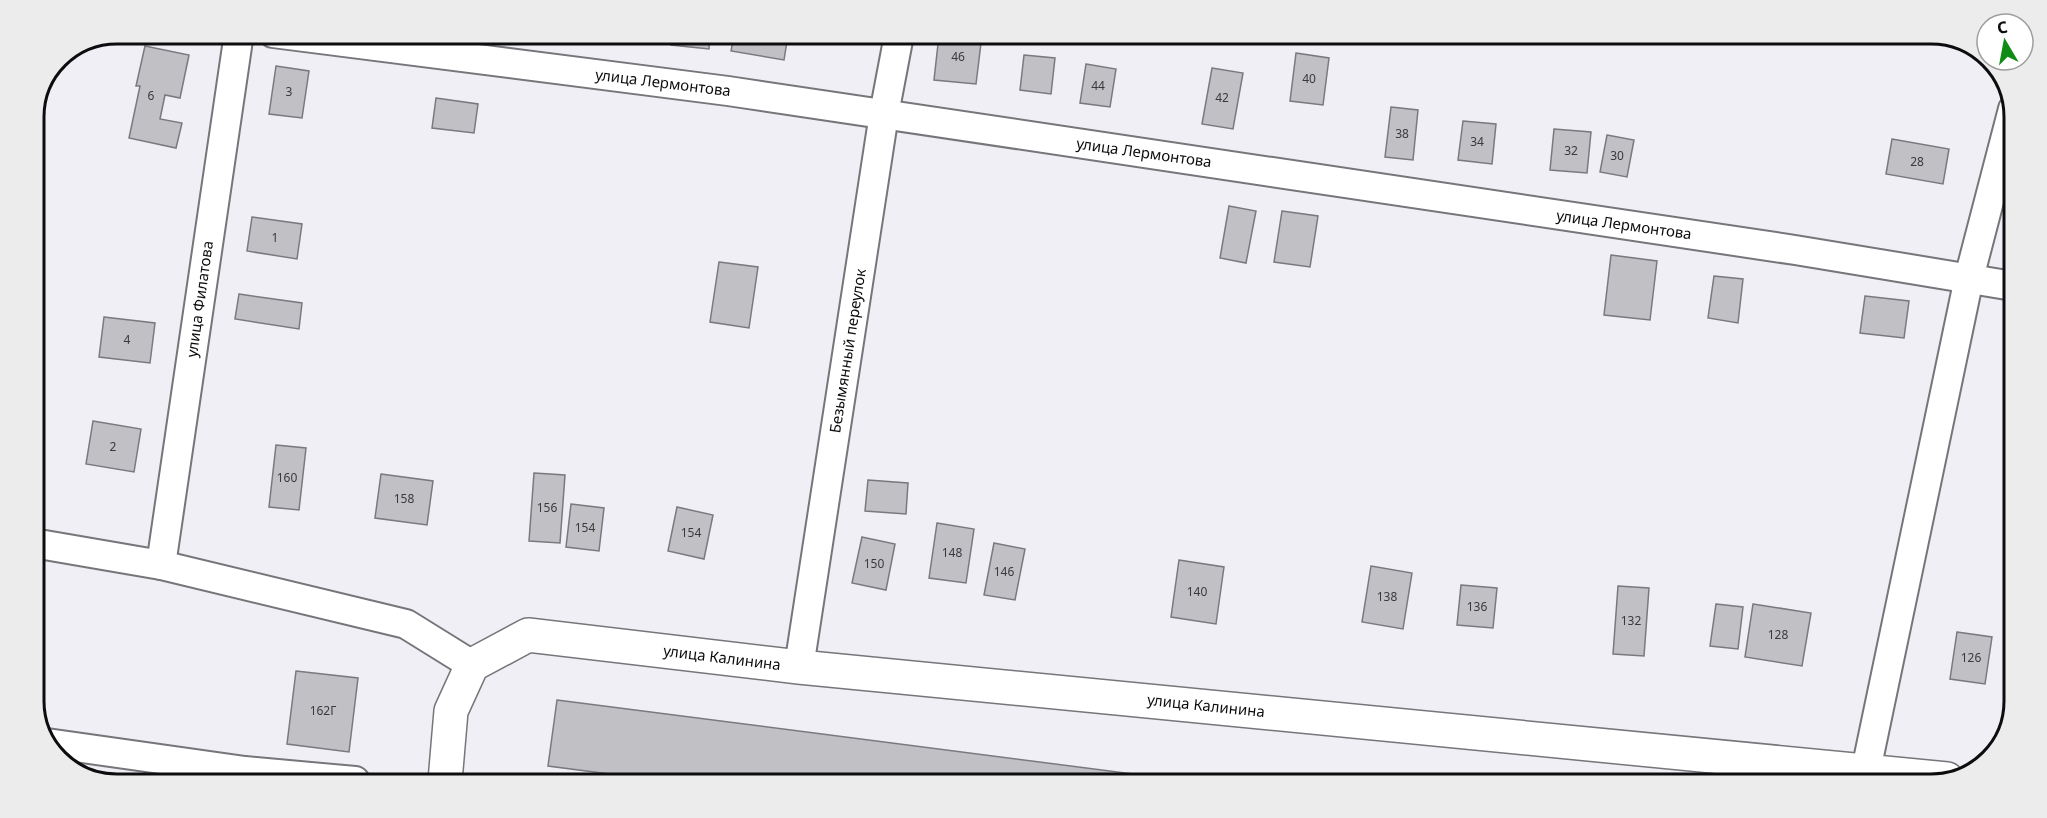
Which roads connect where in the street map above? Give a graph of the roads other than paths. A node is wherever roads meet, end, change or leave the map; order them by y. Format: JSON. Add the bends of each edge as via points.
{"nodes":[{"id":1,"x":237,"y":44,"type":"edge"},
{"id":2,"x":359,"y":44,"type":"edge"},
{"id":3,"x":897,"y":44,"type":"edge"},
{"id":4,"x":884,"y":114,"type":"junction"},
{"id":5,"x":2003,"y":147,"type":"edge"},
{"id":6,"x":1969,"y":278,"type":"junction"},
{"id":7,"x":2003,"y":284,"type":"edge"},
{"id":8,"x":44,"y":545,"type":"edge"},
{"id":9,"x":161,"y":565,"type":"junction"},
{"id":10,"x":472,"y":665,"type":"junction"},
{"id":11,"x":799,"y":667,"type":"junction"},
{"id":12,"x":58,"y":745,"type":"edge"},
{"id":13,"x":1866,"y":770,"type":"junction"},
{"id":14,"x":232,"y":774,"type":"edge"},
{"id":15,"x":446,"y":774,"type":"edge"},
{"id":16,"x":1902,"y":774,"type":"edge"}],
"edges":[{"from":1,"to":9,"type":"street","name":"улица Филатова"},
{"from":2,"to":4,"type":"street","name":"улица Лермонтова"},
{"from":3,"to":4,"type":"street","name":"Безымянный переулок"},
{"from":4,"to":6,"type":"street","name":"улица Лермонтова"},
{"from":4,"to":11,"type":"street","name":"Безымянный переулок"},
{"from":5,"to":6,"type":"street"},
{"from":6,"to":7,"type":"street","name":"улица Лермонтова"},
{"from":6,"to":13,"type":"street"},
{"from":8,"to":9,"type":"street"},
{"from":9,"to":10,"type":"street","via":[[406,624]]},
{"from":10,"to":11,"type":"street","name":"улица Калинина","via":[[528,635]]},
{"from":10,"to":15,"type":"street","via":[[451,711]]},
{"from":11,"to":13,"type":"street","name":"улица Калинина"},
{"from":12,"to":14,"type":"street"},
{"from":13,"to":16,"type":"street","name":"улица Калинина"}]}
